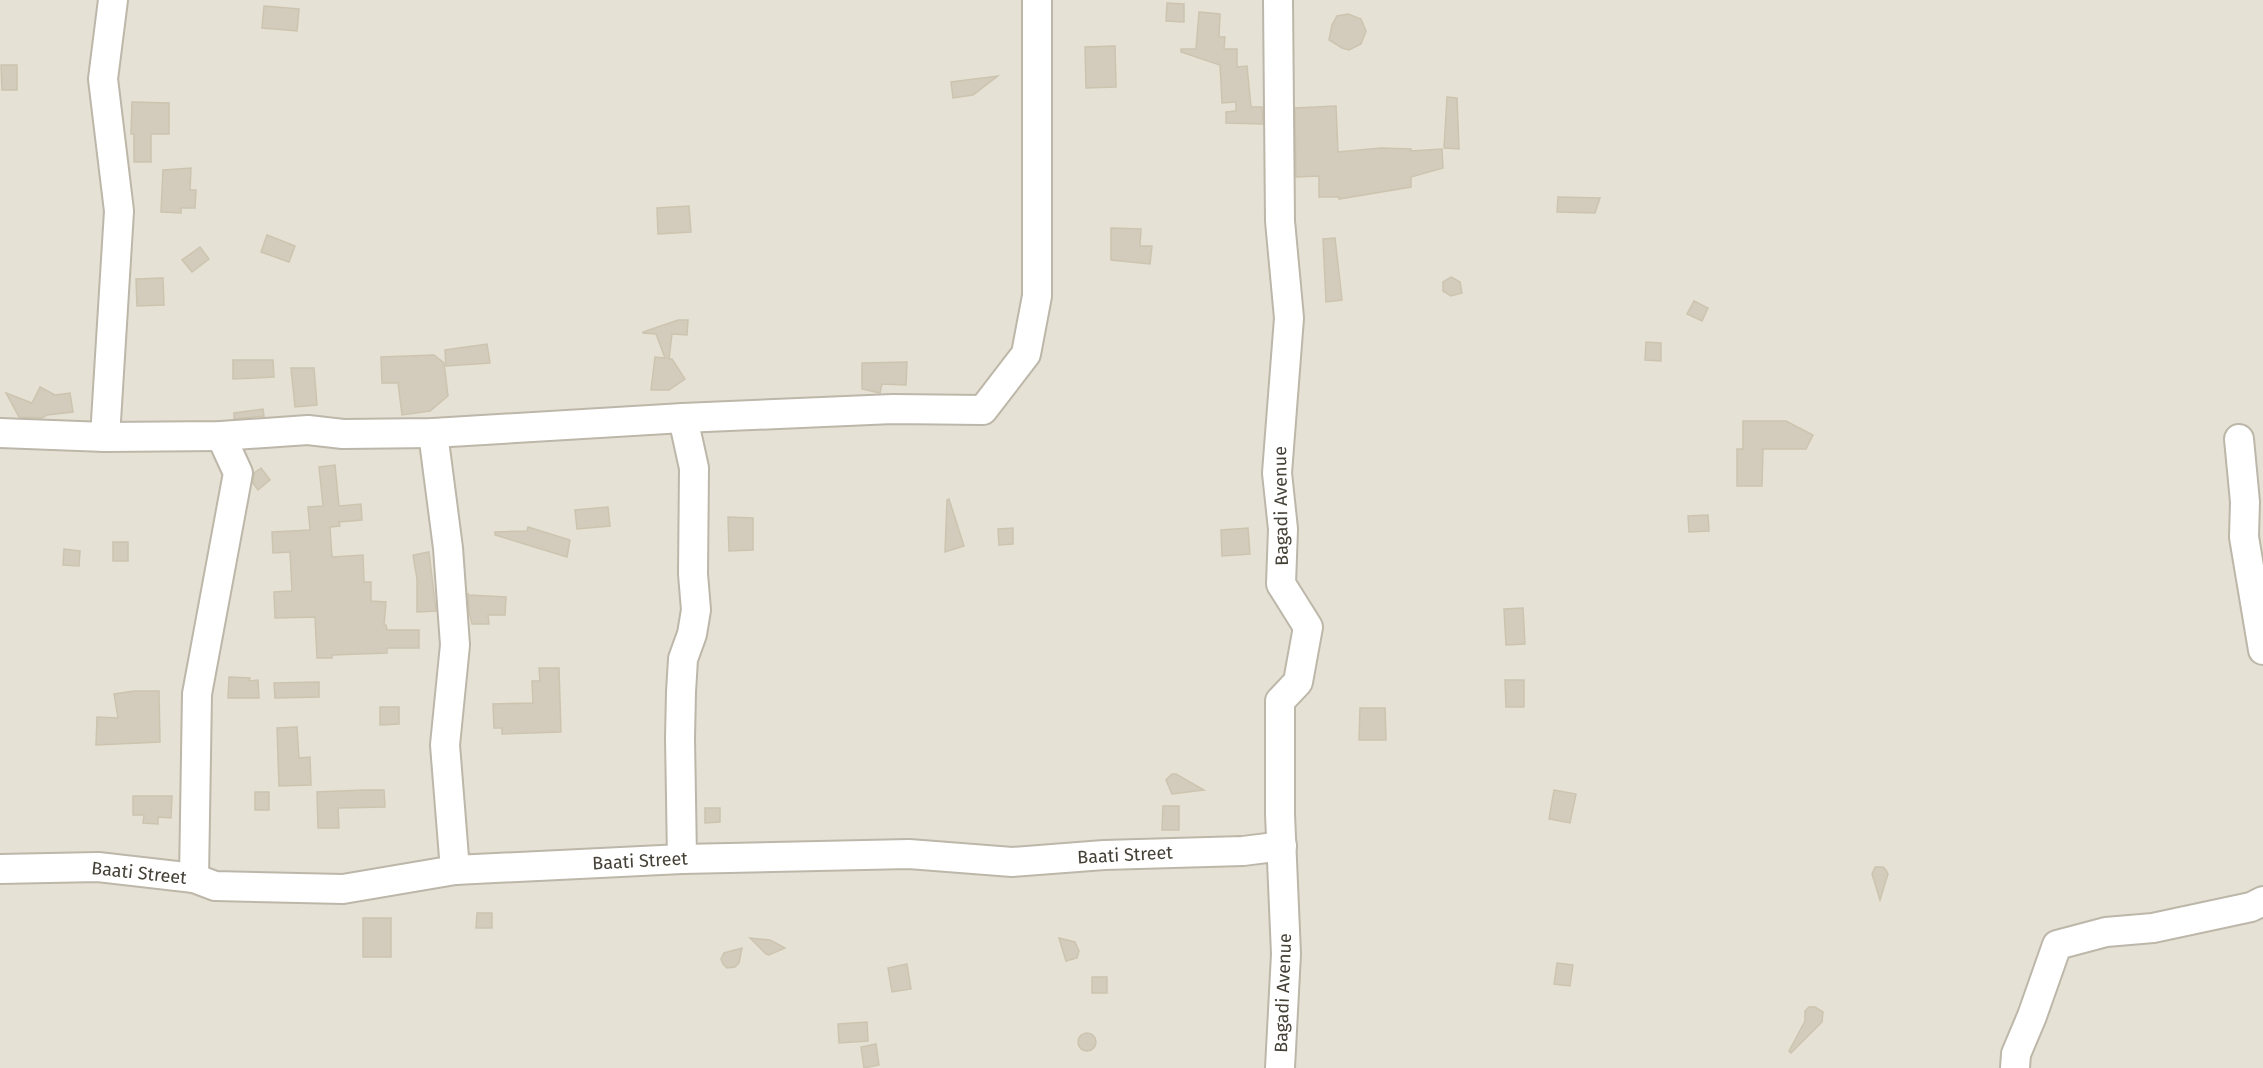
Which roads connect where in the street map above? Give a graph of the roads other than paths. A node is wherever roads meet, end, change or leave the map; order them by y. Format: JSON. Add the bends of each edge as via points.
{"nodes":[{"id":1,"x":112,"y":0,"type":"edge"},
{"id":2,"x":1037,"y":0,"type":"edge"},
{"id":3,"x":1278,"y":0,"type":"edge"},
{"id":4,"x":683,"y":418,"type":"junction"},
{"id":5,"x":433,"y":433,"type":"junction"},
{"id":6,"x":0,"y":434,"type":"edge"},
{"id":7,"x":221,"y":436,"type":"junction"},
{"id":8,"x":105,"y":437,"type":"junction"},
{"id":9,"x":2239,"y":439,"type":"dead end"},
{"id":10,"x":2263,"y":650,"type":"edge"},
{"id":11,"x":1282,"y":846,"type":"junction"},
{"id":12,"x":682,"y":859,"type":"junction"},
{"id":13,"x":0,"y":869,"type":"edge"},
{"id":14,"x":455,"y":870,"type":"junction"},
{"id":15,"x":194,"y":878,"type":"junction"},
{"id":16,"x":2263,"y":901,"type":"edge"},
{"id":17,"x":1280,"y":1068,"type":"edge"},
{"id":18,"x":2015,"y":1068,"type":"edge"}],
"edges":[{"from":1,"to":8,"type":"street","via":[[103,79],[118,211]]},
{"from":2,"to":4,"type":"street","via":[[1037,296],[1026,354],[983,410],[893,409]]},
{"from":3,"to":11,"type":"street","name":"Bagadi Avenue","via":[[1280,221],[1289,318],[1277,472],[1283,529],[1281,584],[1308,627],[1298,682],[1280,701]]},
{"from":4,"to":5,"type":"street"},
{"from":4,"to":12,"type":"street","via":[[694,468],[696,610],[683,659],[681,692]]},
{"from":5,"to":7,"type":"street","via":[[343,435],[308,430]]},
{"from":5,"to":14,"type":"street","via":[[448,548],[455,645],[444,745]]},
{"from":6,"to":8,"type":"street"},
{"from":7,"to":8,"type":"street"},
{"from":7,"to":15,"type":"street","via":[[238,473],[197,694]]},
{"from":9,"to":10,"type":"street","via":[[2244,537]]},
{"from":11,"to":12,"type":"street","name":"Baati Street","via":[[1011,862],[909,854]]},
{"from":11,"to":17,"type":"street","name":"Bagadi Avenue","via":[[1286,954]]},
{"from":12,"to":14,"type":"street","name":"Baati Street"},
{"from":13,"to":15,"type":"street","name":"Baati Street","via":[[98,867]]},
{"from":14,"to":15,"type":"street","name":"Baati Street","via":[[343,889],[214,886]]},
{"from":16,"to":18,"type":"street","via":[[2153,928],[2106,932],[2057,945],[2016,1054]]}]}
